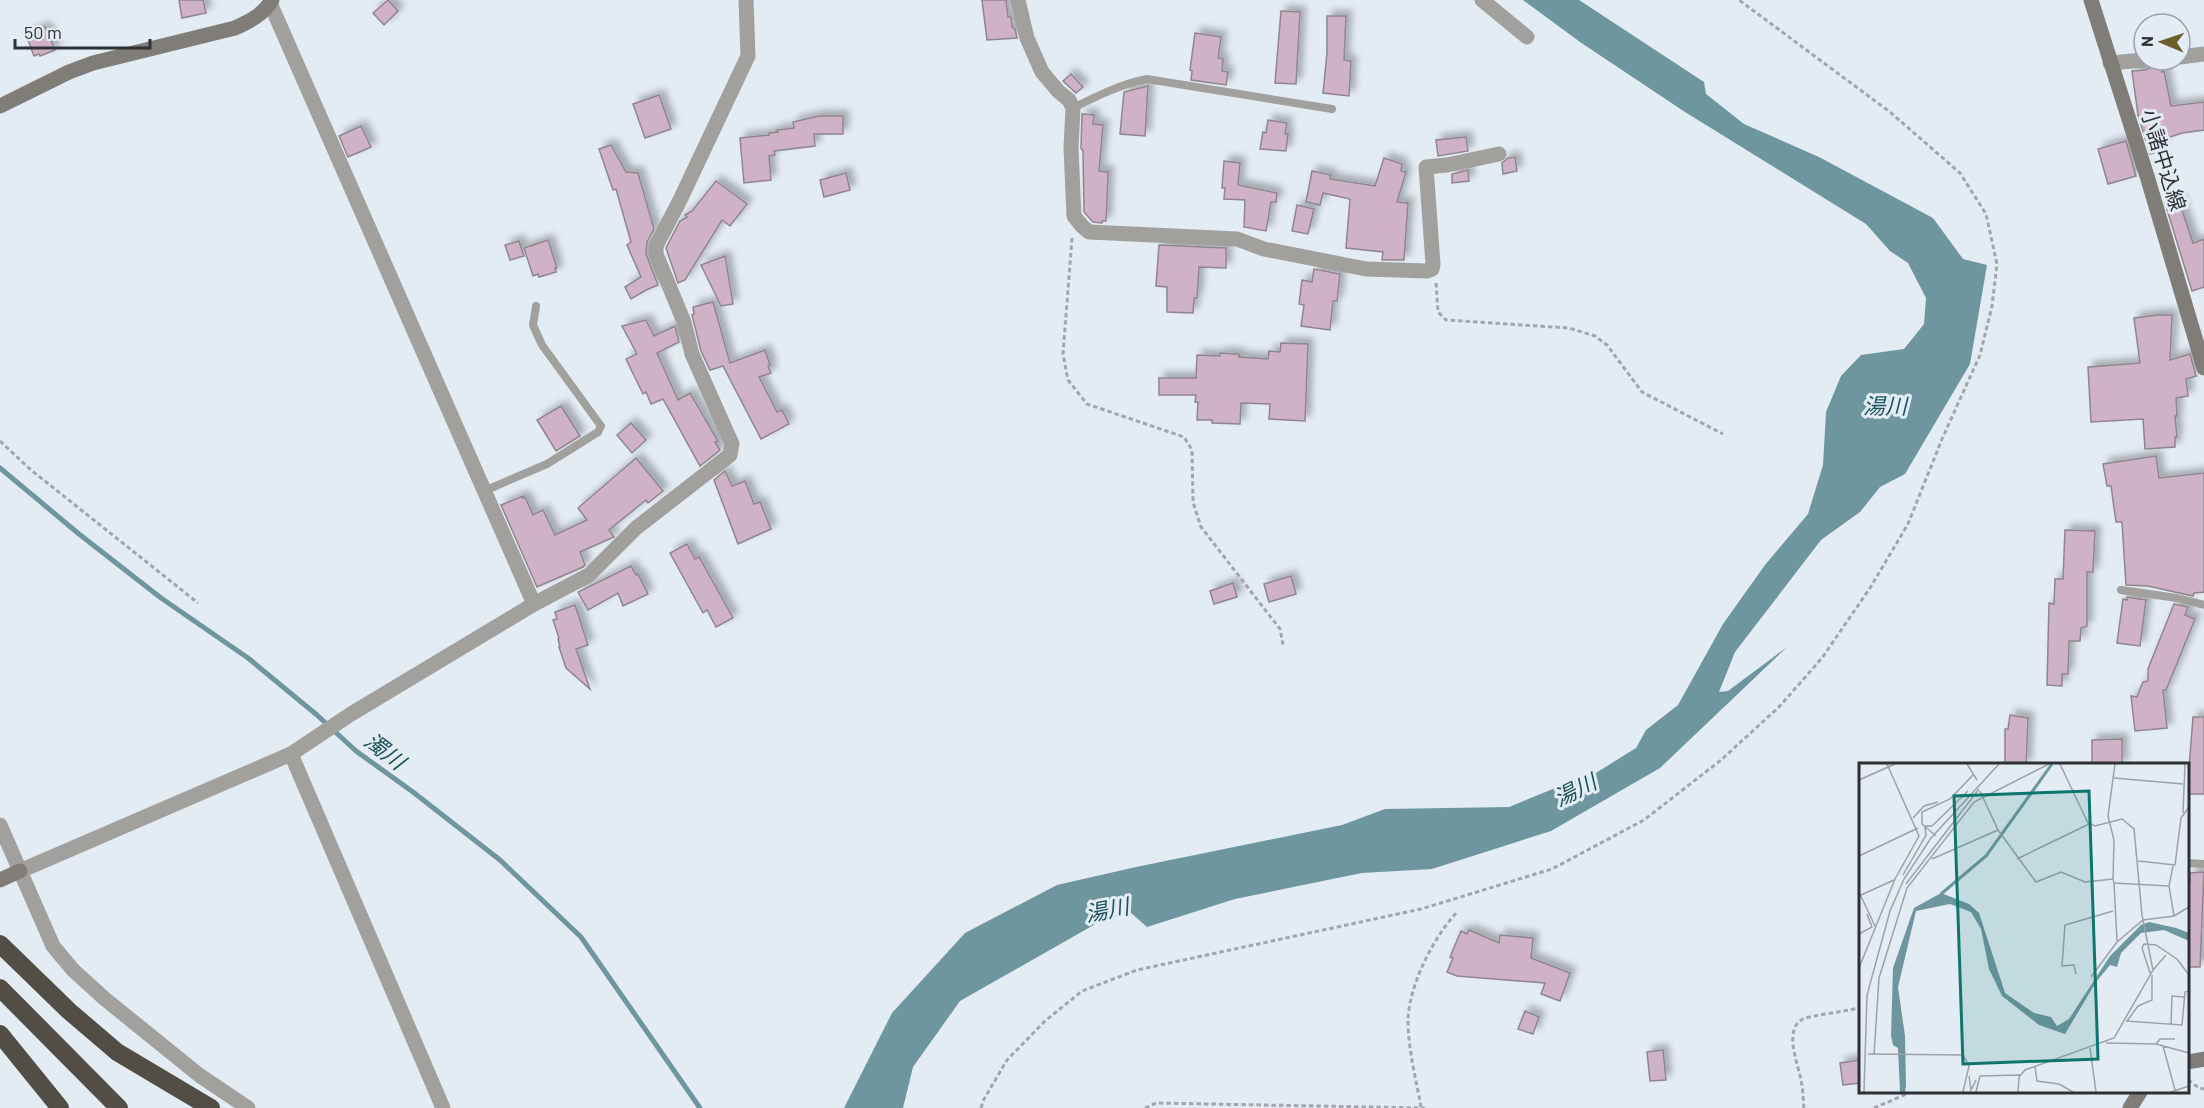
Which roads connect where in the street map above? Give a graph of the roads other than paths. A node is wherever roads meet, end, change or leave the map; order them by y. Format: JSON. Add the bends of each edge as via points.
{"nodes":[{"id":1,"x":746,"y":0,"type":"edge"},
{"id":2,"x":1018,"y":0,"type":"edge"},
{"id":3,"x":1482,"y":0,"type":"edge"},
{"id":4,"x":2091,"y":0,"type":"edge"},
{"id":5,"x":271,"y":2,"type":"edge"},
{"id":6,"x":1527,"y":37,"type":"dead end"},
{"id":7,"x":2132,"y":61,"type":"edge"},
{"id":8,"x":2110,"y":63,"type":"junction"},
{"id":9,"x":0,"y":106,"type":"edge"},
{"id":10,"x":1073,"y":108,"type":"junction"},
{"id":11,"x":1332,"y":109,"type":"dead end"},
{"id":12,"x":1499,"y":154,"type":"dead end"},
{"id":13,"x":536,"y":306,"type":"dead end"},
{"id":14,"x":2204,"y":368,"type":"edge"},
{"id":15,"x":484,"y":491,"type":"junction"},
{"id":16,"x":2121,"y":590,"type":"dead end"},
{"id":17,"x":534,"y":604,"type":"junction"},
{"id":18,"x":2204,"y":605,"type":"edge"},
{"id":19,"x":291,"y":754,"type":"junction"},
{"id":20,"x":0,"y":825,"type":"edge"},
{"id":21,"x":2189,"y":863,"type":"edge"},
{"id":22,"x":2204,"y":864,"type":"edge"},
{"id":23,"x":20,"y":871,"type":"junction"},
{"id":24,"x":0,"y":874,"type":"edge"},
{"id":25,"x":0,"y":880,"type":"edge"},
{"id":26,"x":0,"y":944,"type":"edge"},
{"id":27,"x":0,"y":988,"type":"edge"},
{"id":28,"x":0,"y":1034,"type":"edge"},
{"id":29,"x":2204,"y":1059,"type":"edge"},
{"id":30,"x":2189,"y":1062,"type":"edge"},
{"id":31,"x":2139,"y":1093,"type":"edge"},
{"id":32,"x":60,"y":1108,"type":"edge"},
{"id":33,"x":119,"y":1108,"type":"edge"},
{"id":34,"x":211,"y":1108,"type":"edge"},
{"id":35,"x":248,"y":1108,"type":"edge"},
{"id":36,"x":443,"y":1108,"type":"edge"},
{"id":37,"x":2130,"y":1108,"type":"edge"}],
"edges":[{"from":1,"to":17,"type":"street","via":[[748,56],[656,246],[692,354],[732,444],[730,455],[636,528],[588,575]]},
{"from":2,"to":10,"type":"street","via":[[1027,38],[1042,72]]},
{"from":3,"to":6,"type":"street"},
{"from":4,"to":8,"type":"main road","name":"小諸中込線"},
{"from":5,"to":9,"type":"main road","via":[[263,13],[235,28],[93,63]]},
{"from":5,"to":15,"type":"street"},
{"from":7,"to":8,"type":"street"},
{"from":8,"to":14,"type":"main road","name":"小諸中込線"},
{"from":10,"to":11,"type":"lane","via":[[1097,95],[1147,79]]},
{"from":10,"to":12,"type":"street","via":[[1074,216],[1089,232],[1237,239],[1264,249],[1366,269],[1432,269],[1426,167]]},
{"from":13,"to":15,"type":"lane","via":[[533,325],[542,345],[601,426],[598,432],[547,464]]},
{"from":15,"to":17,"type":"street"},
{"from":16,"to":18,"type":"lane"},
{"from":17,"to":19,"type":"street"},
{"from":19,"to":23,"type":"street"},
{"from":19,"to":36,"type":"street"},
{"from":20,"to":23,"type":"street"},
{"from":21,"to":22,"type":"lane"},
{"from":23,"to":24,"type":"main road"},
{"from":23,"to":25,"type":"main road"},
{"from":23,"to":35,"type":"street","via":[[53,946],[73,970],[199,1075]]},
{"from":26,"to":34,"type":"highway","via":[[117,1052]]},
{"from":27,"to":33,"type":"highway"},
{"from":28,"to":32,"type":"highway"},
{"from":29,"to":30,"type":"main road"},
{"from":31,"to":37,"type":"main road"}]}
